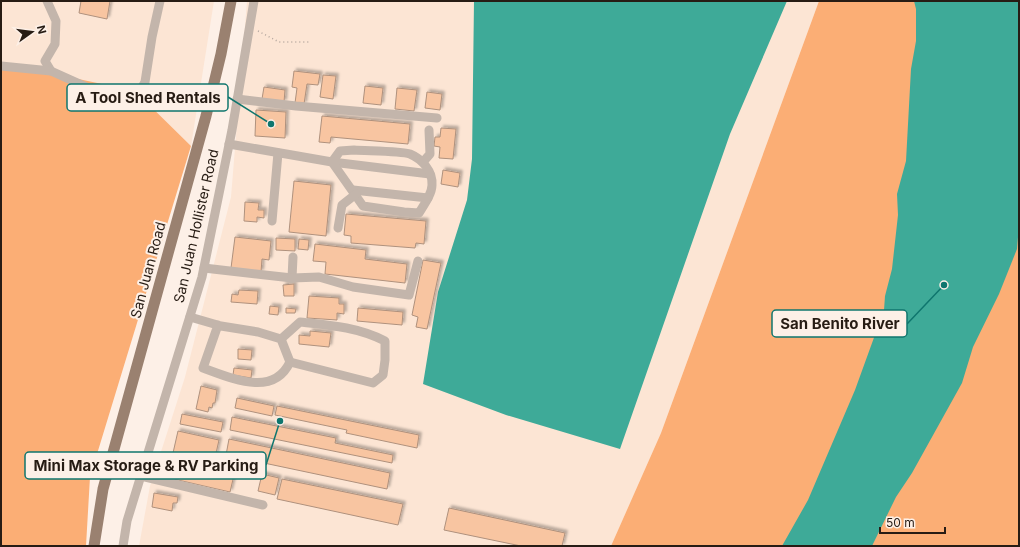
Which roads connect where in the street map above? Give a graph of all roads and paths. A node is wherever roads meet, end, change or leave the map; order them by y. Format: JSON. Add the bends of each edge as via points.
{"nodes":[{"id":1,"x":47,"y":1,"type":"edge"},
{"id":2,"x":160,"y":1,"type":"edge"},
{"id":3,"x":231,"y":1,"type":"edge"},
{"id":4,"x":254,"y":1,"type":"edge"},
{"id":5,"x":250,"y":27,"type":"junction"},
{"id":6,"x":309,"y":42,"type":"dead end"},
{"id":7,"x":1,"y":66,"type":"edge"},
{"id":8,"x":51,"y":71,"type":"junction"},
{"id":9,"x":237,"y":99,"type":"junction"},
{"id":10,"x":437,"y":118,"type":"dead end"},
{"id":11,"x":429,"y":130,"type":"dead end"},
{"id":12,"x":229,"y":144,"type":"junction"},
{"id":13,"x":278,"y":153,"type":"junction"},
{"id":14,"x":332,"y":162,"type":"junction"},
{"id":15,"x":423,"y":162,"type":"junction"},
{"id":16,"x":430,"y":174,"type":"junction"},
{"id":17,"x":355,"y":192,"type":"junction"},
{"id":18,"x":428,"y":198,"type":"junction"},
{"id":19,"x":272,"y":221,"type":"dead end"},
{"id":20,"x":338,"y":228,"type":"dead end"},
{"id":21,"x":294,"y":257,"type":"dead end"},
{"id":22,"x":418,"y":261,"type":"dead end"},
{"id":23,"x":204,"y":268,"type":"junction"},
{"id":24,"x":292,"y":278,"type":"junction"},
{"id":25,"x":190,"y":317,"type":"junction"},
{"id":26,"x":218,"y":325,"type":"junction"},
{"id":27,"x":281,"y":339,"type":"junction"},
{"id":28,"x":290,"y":362,"type":"junction"},
{"id":29,"x":141,"y":476,"type":"junction"},
{"id":30,"x":263,"y":505,"type":"dead end"},
{"id":31,"x":94,"y":546,"type":"edge"},
{"id":32,"x":123,"y":546,"type":"edge"}],
"edges":[{"from":1,"to":8,"type":"street","via":[[56,21],[55,44],[45,60]]},
{"from":2,"to":8,"type":"street","via":[[145,82],[141,89],[128,96],[111,98]]},
{"from":3,"to":31,"type":"main road","name":"San Juan Road","via":[[206,116],[103,489]]},
{"from":4,"to":5,"type":"street","name":"San Juan Hollister Road"},
{"from":5,"to":6,"type":"path","via":[[279,42]]},
{"from":5,"to":9,"type":"street","name":"San Juan Hollister Road"},
{"from":7,"to":8,"type":"street"},
{"from":9,"to":10,"type":"street"},
{"from":9,"to":12,"type":"street","name":"San Juan Hollister Road"},
{"from":11,"to":15,"type":"street","via":[[430,154]]},
{"from":12,"to":13,"type":"street"},
{"from":12,"to":23,"type":"street","name":"San Juan Hollister Road"},
{"from":13,"to":14,"type":"street"},
{"from":13,"to":19,"type":"street"},
{"from":14,"to":15,"type":"street","via":[[340,151],[354,150],[409,153]]},
{"from":14,"to":16,"type":"street"},
{"from":14,"to":17,"type":"street"},
{"from":15,"to":16,"type":"street"},
{"from":16,"to":18,"type":"street","via":[[432,185]]},
{"from":17,"to":18,"type":"street"},
{"from":17,"to":18,"type":"street","via":[[363,206],[404,212],[419,213]]},
{"from":17,"to":20,"type":"street","via":[[342,205]]},
{"from":21,"to":24,"type":"street"},
{"from":22,"to":24,"type":"street","via":[[409,295],[353,287],[319,277]]},
{"from":23,"to":24,"type":"street"},
{"from":23,"to":25,"type":"street","name":"San Juan Hollister Road"},
{"from":25,"to":26,"type":"street"},
{"from":25,"to":29,"type":"street","name":"San Juan Hollister Road"},
{"from":26,"to":27,"type":"street"},
{"from":26,"to":28,"type":"street","via":[[203,368],[262,384],[279,376]]},
{"from":27,"to":28,"type":"street"},
{"from":27,"to":28,"type":"street","via":[[300,322],[345,327],[385,341],[383,374],[372,383]]},
{"from":29,"to":30,"type":"street"},
{"from":29,"to":32,"type":"street","name":"San Juan Hollister Road"}]}
